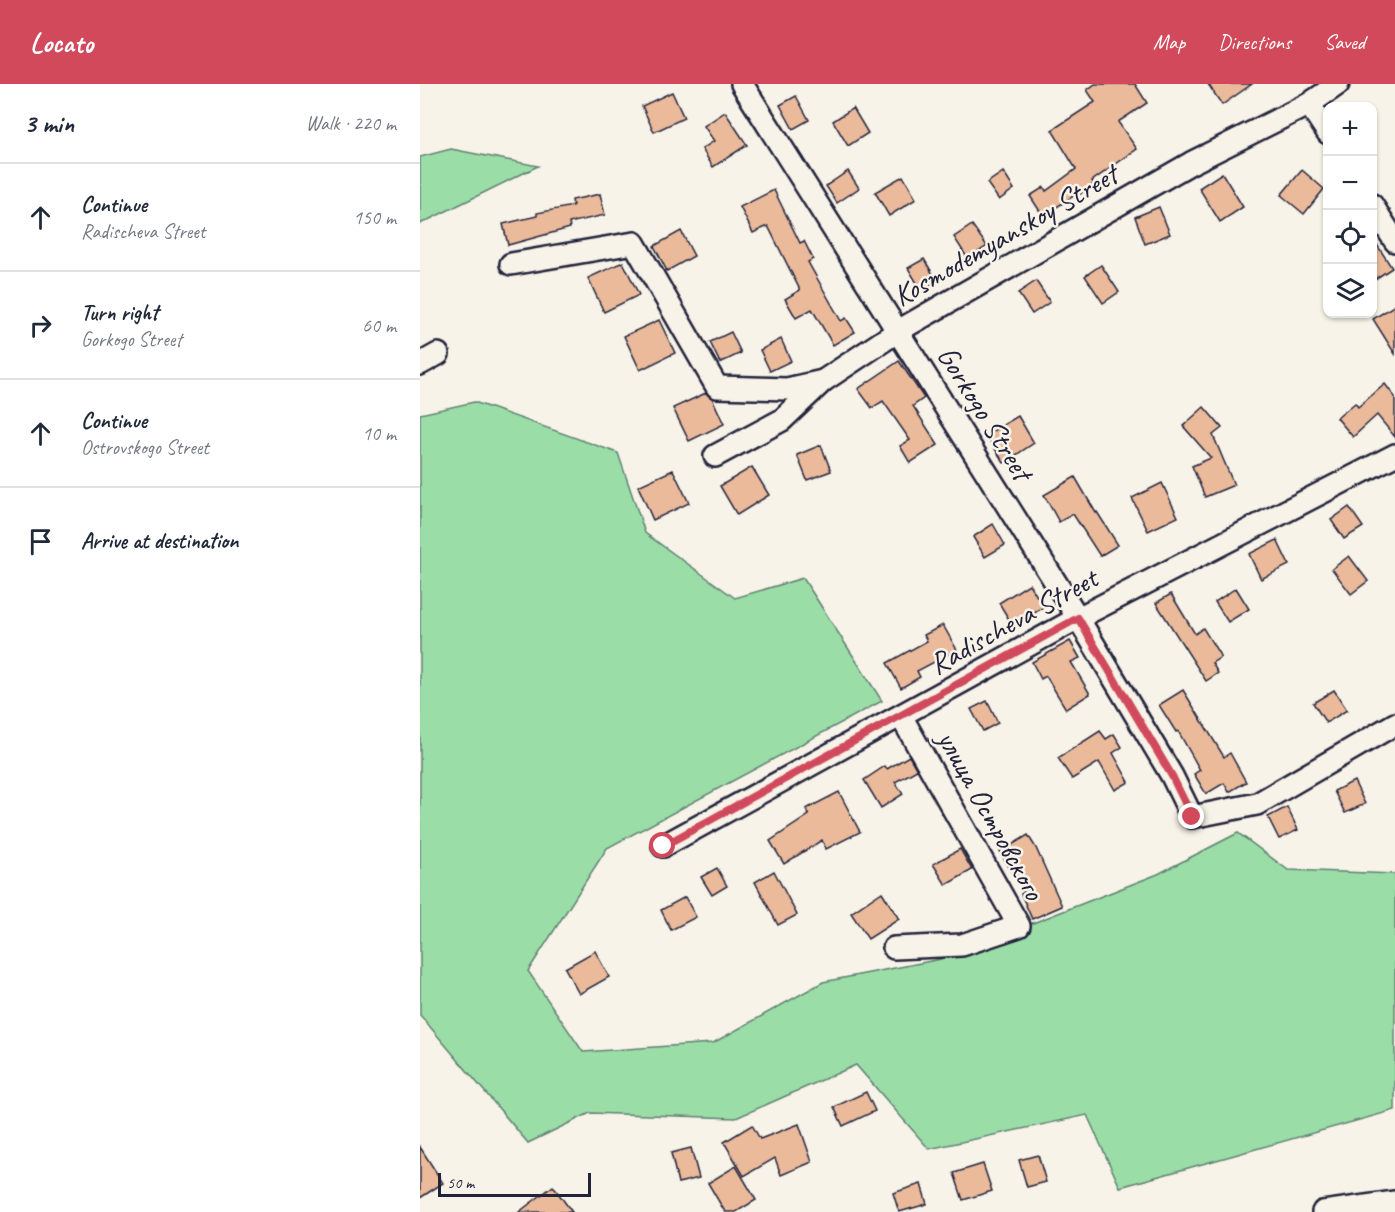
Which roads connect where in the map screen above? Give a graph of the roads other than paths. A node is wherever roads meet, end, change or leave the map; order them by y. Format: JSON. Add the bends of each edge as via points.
{"nodes":[{"id":1,"x":742,"y":84,"type":"edge"},
{"id":2,"x":1338,"y":84,"type":"edge"},
{"id":3,"x":1309,"y":104,"type":"junction"},
{"id":4,"x":1323,"y":126,"type":"edge"},
{"id":5,"x":1375,"y":210,"type":"edge"},
{"id":6,"x":1395,"y":241,"type":"edge"},
{"id":7,"x":511,"y":264,"type":"dead end"},
{"id":8,"x":898,"y":331,"type":"junction"},
{"id":9,"x":823,"y":381,"type":"junction"},
{"id":10,"x":1395,"y":455,"type":"edge"},
{"id":11,"x":715,"y":456,"type":"dead end"},
{"id":12,"x":1078,"y":618,"type":"junction"},
{"id":13,"x":901,"y":716,"type":"junction"},
{"id":14,"x":1395,"y":724,"type":"edge"},
{"id":15,"x":663,"y":846,"type":"dead end"},
{"id":16,"x":894,"y":948,"type":"dead end"},
{"id":17,"x":1395,"y":1202,"type":"edge"},
{"id":18,"x":1323,"y":1212,"type":"edge"}],
"edges":[{"from":1,"to":8,"type":"street","name":"Gorkogo Street"},
{"from":2,"to":3,"type":"street","name":"Kosmodemyanskoy Street"},
{"from":3,"to":4,"type":"street"},
{"from":3,"to":8,"type":"street","name":"Kosmodemyanskoy Street","via":[[1191,163]]},
{"from":5,"to":6,"type":"street"},
{"from":7,"to":9,"type":"street","via":[[634,243],[717,387],[787,389]]},
{"from":8,"to":9,"type":"street","name":"Kosmodemyanskoy Street"},
{"from":8,"to":12,"type":"street","name":"Gorkogo Street"},
{"from":9,"to":11,"type":"street","name":"Kosmodemyanskoy Street","via":[[782,420]]},
{"from":10,"to":12,"type":"street","name":"Radischeva Street"},
{"from":12,"to":13,"type":"street","name":"Radischeva Street"},
{"from":12,"to":14,"type":"street","name":"Gorkogo Street","via":[[1172,776],[1192,817],[1257,804]]},
{"from":13,"to":15,"type":"street","name":"Radischeva Street"},
{"from":13,"to":16,"type":"street","name":"улица Островского","via":[[1019,926],[962,945]]},
{"from":17,"to":18,"type":"street"}]}
